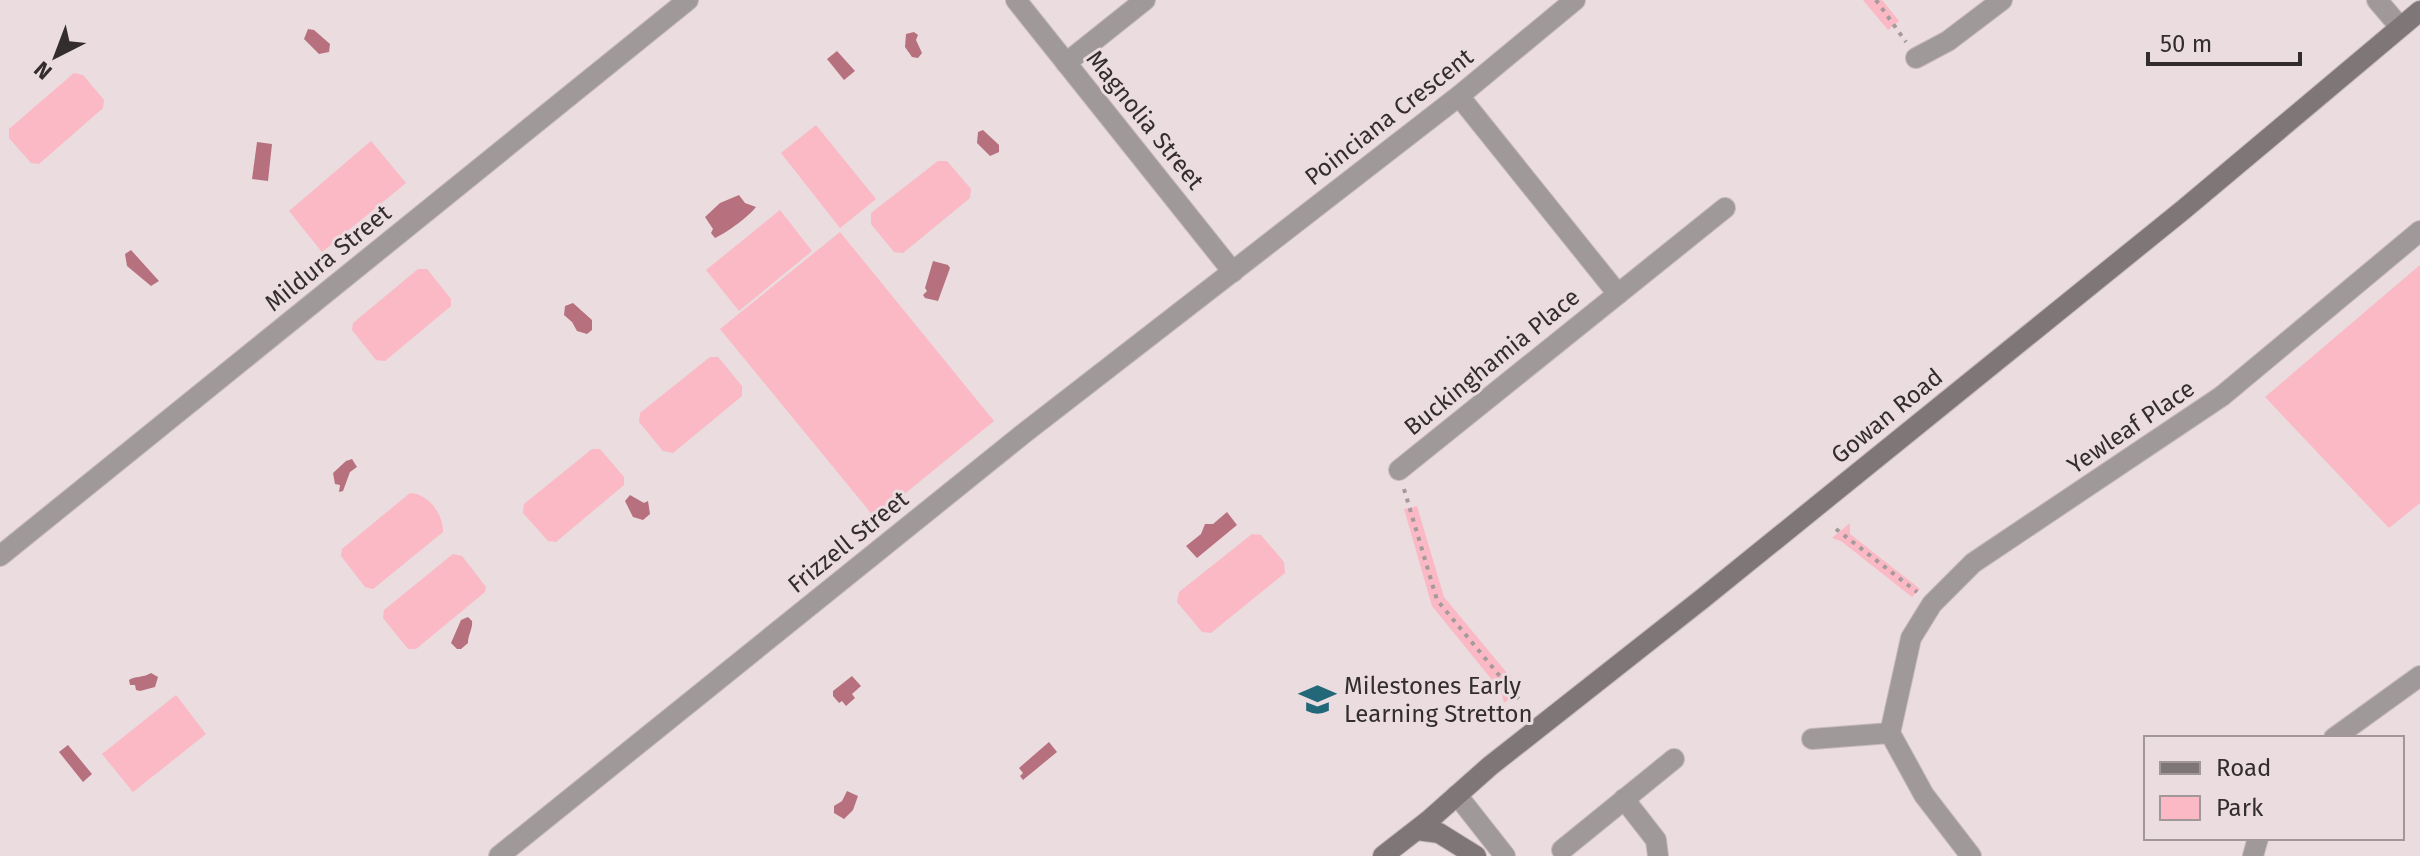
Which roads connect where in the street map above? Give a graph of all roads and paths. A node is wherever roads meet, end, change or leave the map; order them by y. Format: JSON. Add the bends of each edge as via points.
{"nodes":[{"id":1,"x":688,"y":0,"type":"edge"},
{"id":2,"x":1016,"y":0,"type":"edge"},
{"id":3,"x":1145,"y":0,"type":"edge"},
{"id":4,"x":1575,"y":0,"type":"edge"},
{"id":5,"x":1876,"y":0,"type":"edge"},
{"id":6,"x":2002,"y":0,"type":"edge"},
{"id":7,"x":2377,"y":0,"type":"edge"},
{"id":8,"x":2420,"y":11,"type":"edge"},
{"id":9,"x":2400,"y":27,"type":"junction"},
{"id":10,"x":1916,"y":58,"type":"joint"},
{"id":11,"x":1066,"y":63,"type":"junction"},
{"id":12,"x":1459,"y":96,"type":"junction"},
{"id":13,"x":1725,"y":208,"type":"dead end"},
{"id":14,"x":2420,"y":231,"type":"edge"},
{"id":15,"x":1233,"y":272,"type":"junction"},
{"id":16,"x":1618,"y":294,"type":"junction"},
{"id":17,"x":1399,"y":470,"type":"joint"},
{"id":18,"x":1836,"y":529,"type":"dead end"},
{"id":19,"x":0,"y":556,"type":"edge"},
{"id":20,"x":1932,"y":604,"type":"junction"},
{"id":21,"x":2420,"y":676,"type":"edge"},
{"id":22,"x":1522,"y":703,"type":"dead end"},
{"id":23,"x":1890,"y":733,"type":"junction"},
{"id":24,"x":2337,"y":736,"type":"edge"},
{"id":25,"x":1812,"y":739,"type":"dead end"},
{"id":26,"x":1674,"y":759,"type":"dead end"},
{"id":27,"x":1457,"y":795,"type":"junction"},
{"id":28,"x":1624,"y":799,"type":"junction"},
{"id":29,"x":1417,"y":830,"type":"junction"},
{"id":30,"x":1562,"y":850,"type":"dead end"},
{"id":31,"x":499,"y":856,"type":"edge"},
{"id":32,"x":1383,"y":856,"type":"edge"},
{"id":33,"x":1476,"y":856,"type":"edge"},
{"id":34,"x":1505,"y":856,"type":"edge"},
{"id":35,"x":1658,"y":856,"type":"edge"},
{"id":36,"x":1971,"y":856,"type":"edge"}],
"edges":[{"from":1,"to":19,"type":"street","name":"Mildura Street"},
{"from":2,"to":11,"type":"street","name":"Magnolia Street"},
{"from":3,"to":11,"type":"street"},
{"from":4,"to":12,"type":"street","name":"Poinciana Crescent"},
{"from":5,"to":10,"type":"path"},
{"from":6,"to":10,"type":"street"},
{"from":7,"to":9,"type":"street"},
{"from":8,"to":9,"type":"main road","name":"Gowan Road"},
{"from":9,"to":27,"type":"main road","name":"Gowan Road","via":[[2194,201]]},
{"from":11,"to":15,"type":"street","name":"Magnolia Street"},
{"from":12,"to":15,"type":"street","name":"Poinciana Crescent"},
{"from":12,"to":16,"type":"street","name":"Buckinghamia Place"},
{"from":13,"to":16,"type":"street","name":"Buckinghamia Place"},
{"from":14,"to":20,"type":"street","name":"Yewleaf Place","via":[[2222,396],[1973,563]]},
{"from":15,"to":31,"type":"street","name":"Frizzell Street"},
{"from":16,"to":17,"type":"street","name":"Buckinghamia Place"},
{"from":17,"to":22,"type":"path","via":[[1437,600]]},
{"from":18,"to":20,"type":"path"},
{"from":20,"to":23,"type":"street","name":"Yewleaf Place","via":[[1911,638]]},
{"from":21,"to":24,"type":"street"},
{"from":23,"to":25,"type":"street"},
{"from":23,"to":36,"type":"street","via":[[1924,795]]},
{"from":26,"to":28,"type":"street"},
{"from":27,"to":29,"type":"main road","name":"Gowan Road"},
{"from":27,"to":34,"type":"street"},
{"from":28,"to":30,"type":"street"},
{"from":28,"to":35,"type":"street","via":[[1656,840]]},
{"from":29,"to":32,"type":"main road","name":"Gowan Road"},
{"from":29,"to":33,"type":"main road","via":[[1439,833]]}]}
